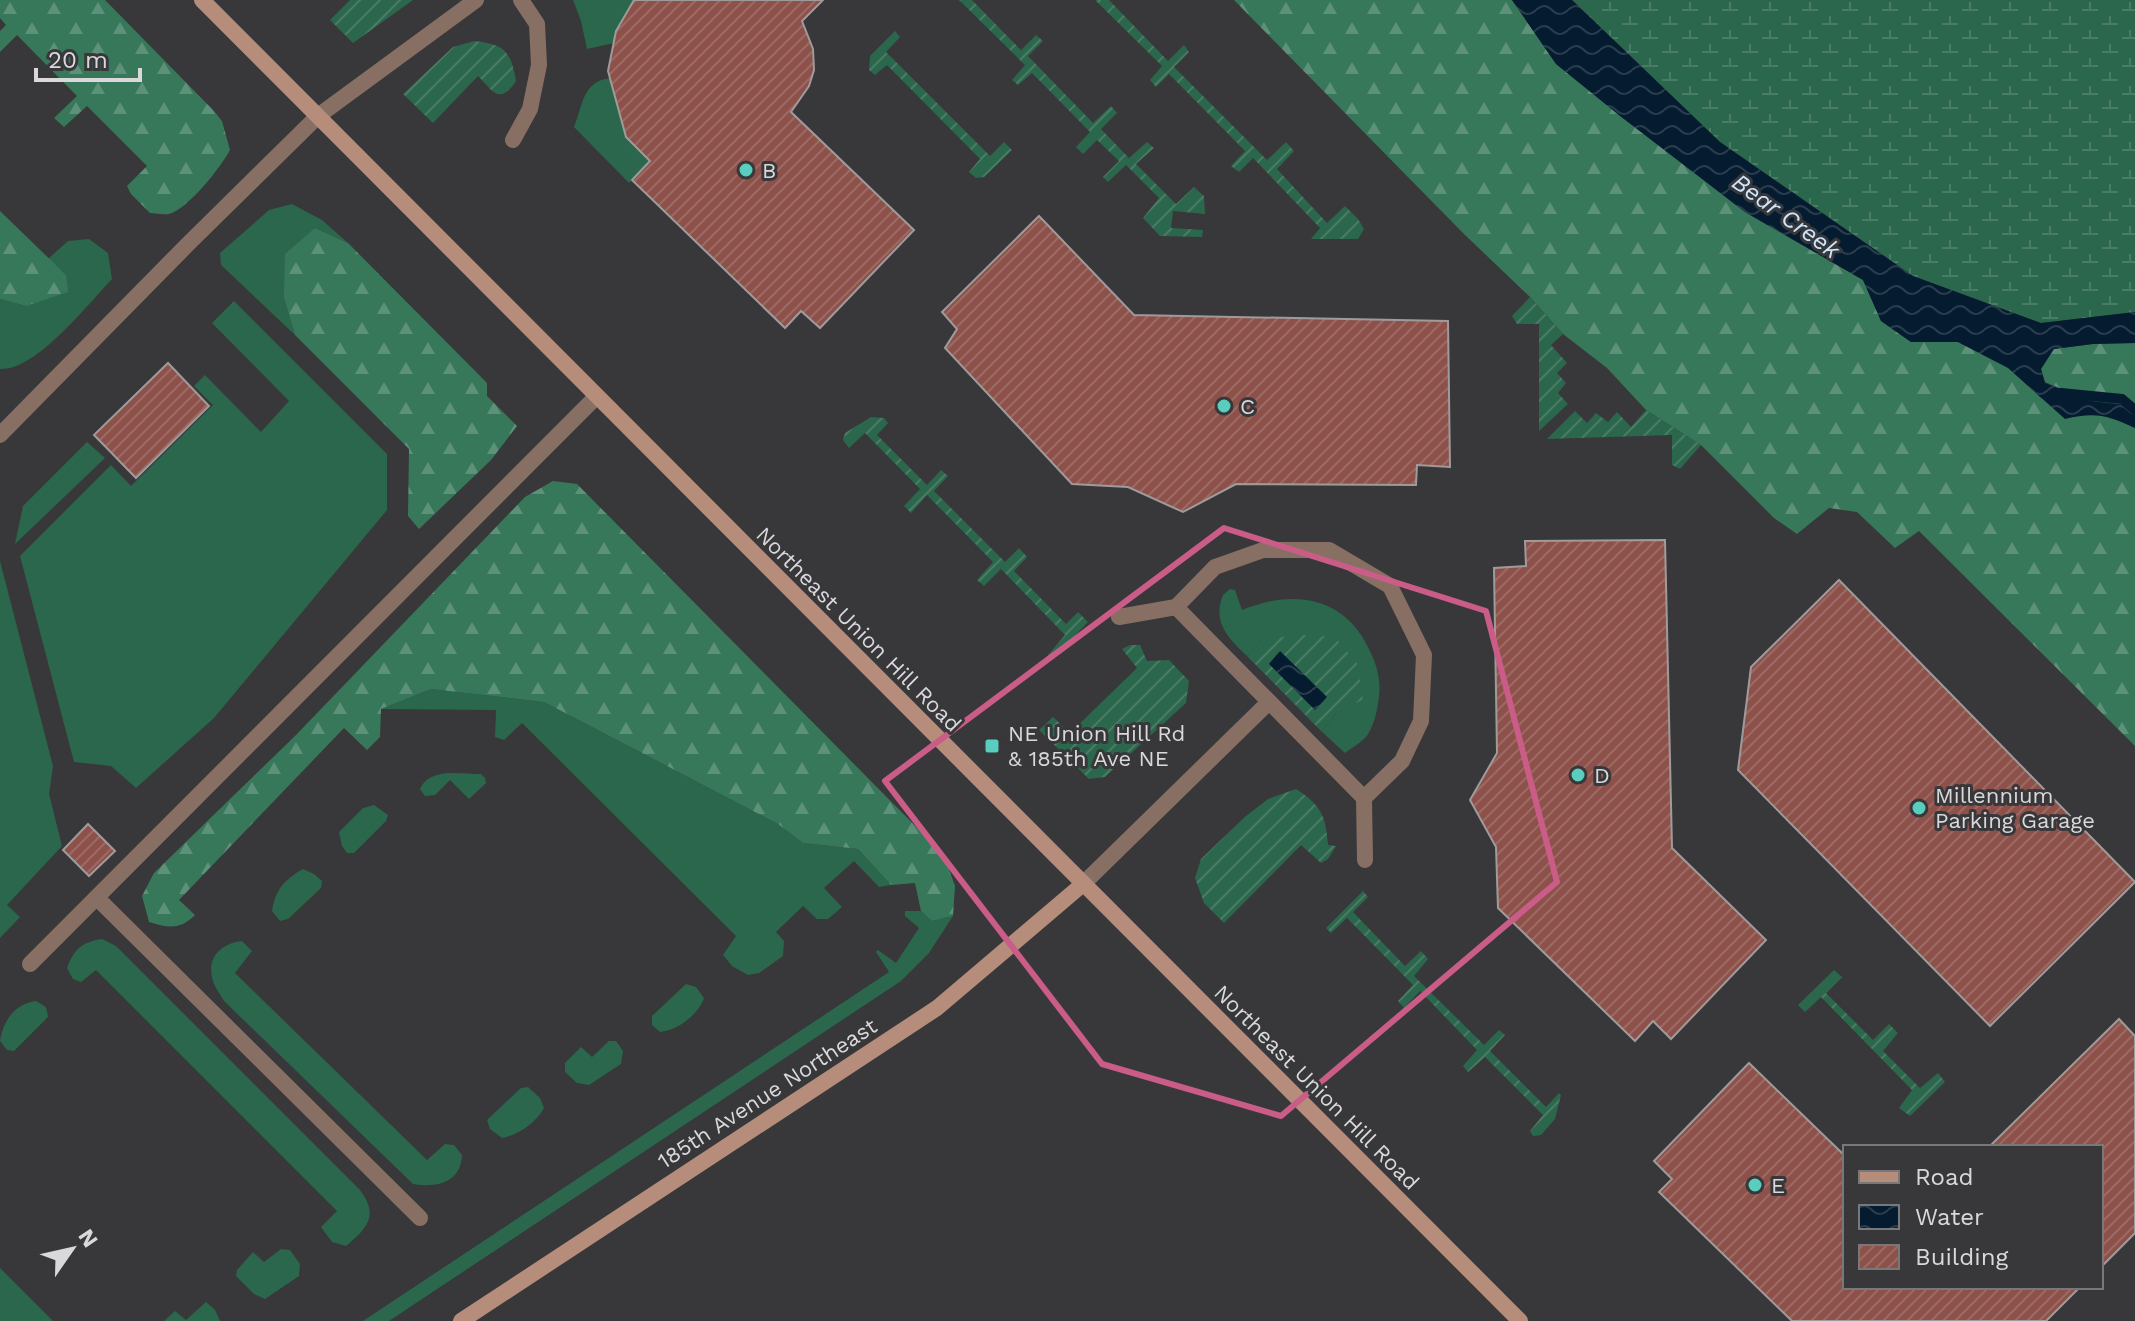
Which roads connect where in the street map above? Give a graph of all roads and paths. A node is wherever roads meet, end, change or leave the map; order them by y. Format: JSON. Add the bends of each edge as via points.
{"nodes":[{"id":1,"x":202,"y":0,"type":"edge"},
{"id":2,"x":476,"y":0,"type":"edge"},
{"id":3,"x":521,"y":0,"type":"edge"},
{"id":4,"x":318,"y":116,"type":"junction"},
{"id":5,"x":513,"y":140,"type":"dead end"},
{"id":6,"x":596,"y":397,"type":"junction"},
{"id":7,"x":0,"y":435,"type":"edge"},
{"id":8,"x":1176,"y":607,"type":"junction"},
{"id":9,"x":1119,"y":617,"type":"dead end"},
{"id":10,"x":1269,"y":702,"type":"junction"},
{"id":11,"x":1364,"y":798,"type":"junction"},
{"id":12,"x":1365,"y":860,"type":"dead end"},
{"id":13,"x":1083,"y":884,"type":"junction"},
{"id":14,"x":97,"y":898,"type":"junction"},
{"id":15,"x":30,"y":964,"type":"dead end"},
{"id":16,"x":420,"y":1218,"type":"dead end"},
{"id":17,"x":463,"y":1321,"type":"edge"},
{"id":18,"x":1520,"y":1321,"type":"edge"}],
"edges":[{"from":1,"to":4,"type":"main road","name":"Northeast Union Hill Road"},
{"from":2,"to":4,"type":"lane"},
{"from":3,"to":5,"type":"lane","via":[[537,24],[539,65],[530,109]]},
{"from":4,"to":6,"type":"main road","name":"Northeast Union Hill Road"},
{"from":4,"to":7,"type":"lane"},
{"from":6,"to":13,"type":"main road","name":"Northeast Union Hill Road"},
{"from":6,"to":14,"type":"lane"},
{"from":8,"to":9,"type":"lane"},
{"from":8,"to":10,"type":"lane"},
{"from":8,"to":11,"type":"lane","via":[[1215,567],[1263,550],[1329,550],[1390,586],[1424,655],[1421,721],[1402,761]]},
{"from":10,"to":11,"type":"lane"},
{"from":10,"to":13,"type":"lane"},
{"from":11,"to":12,"type":"lane"},
{"from":13,"to":17,"type":"main road","name":"185th Avenue Northeast","via":[[937,1008]]},
{"from":13,"to":18,"type":"main road","name":"Northeast Union Hill Road"},
{"from":14,"to":15,"type":"lane"},
{"from":14,"to":16,"type":"lane"}]}
